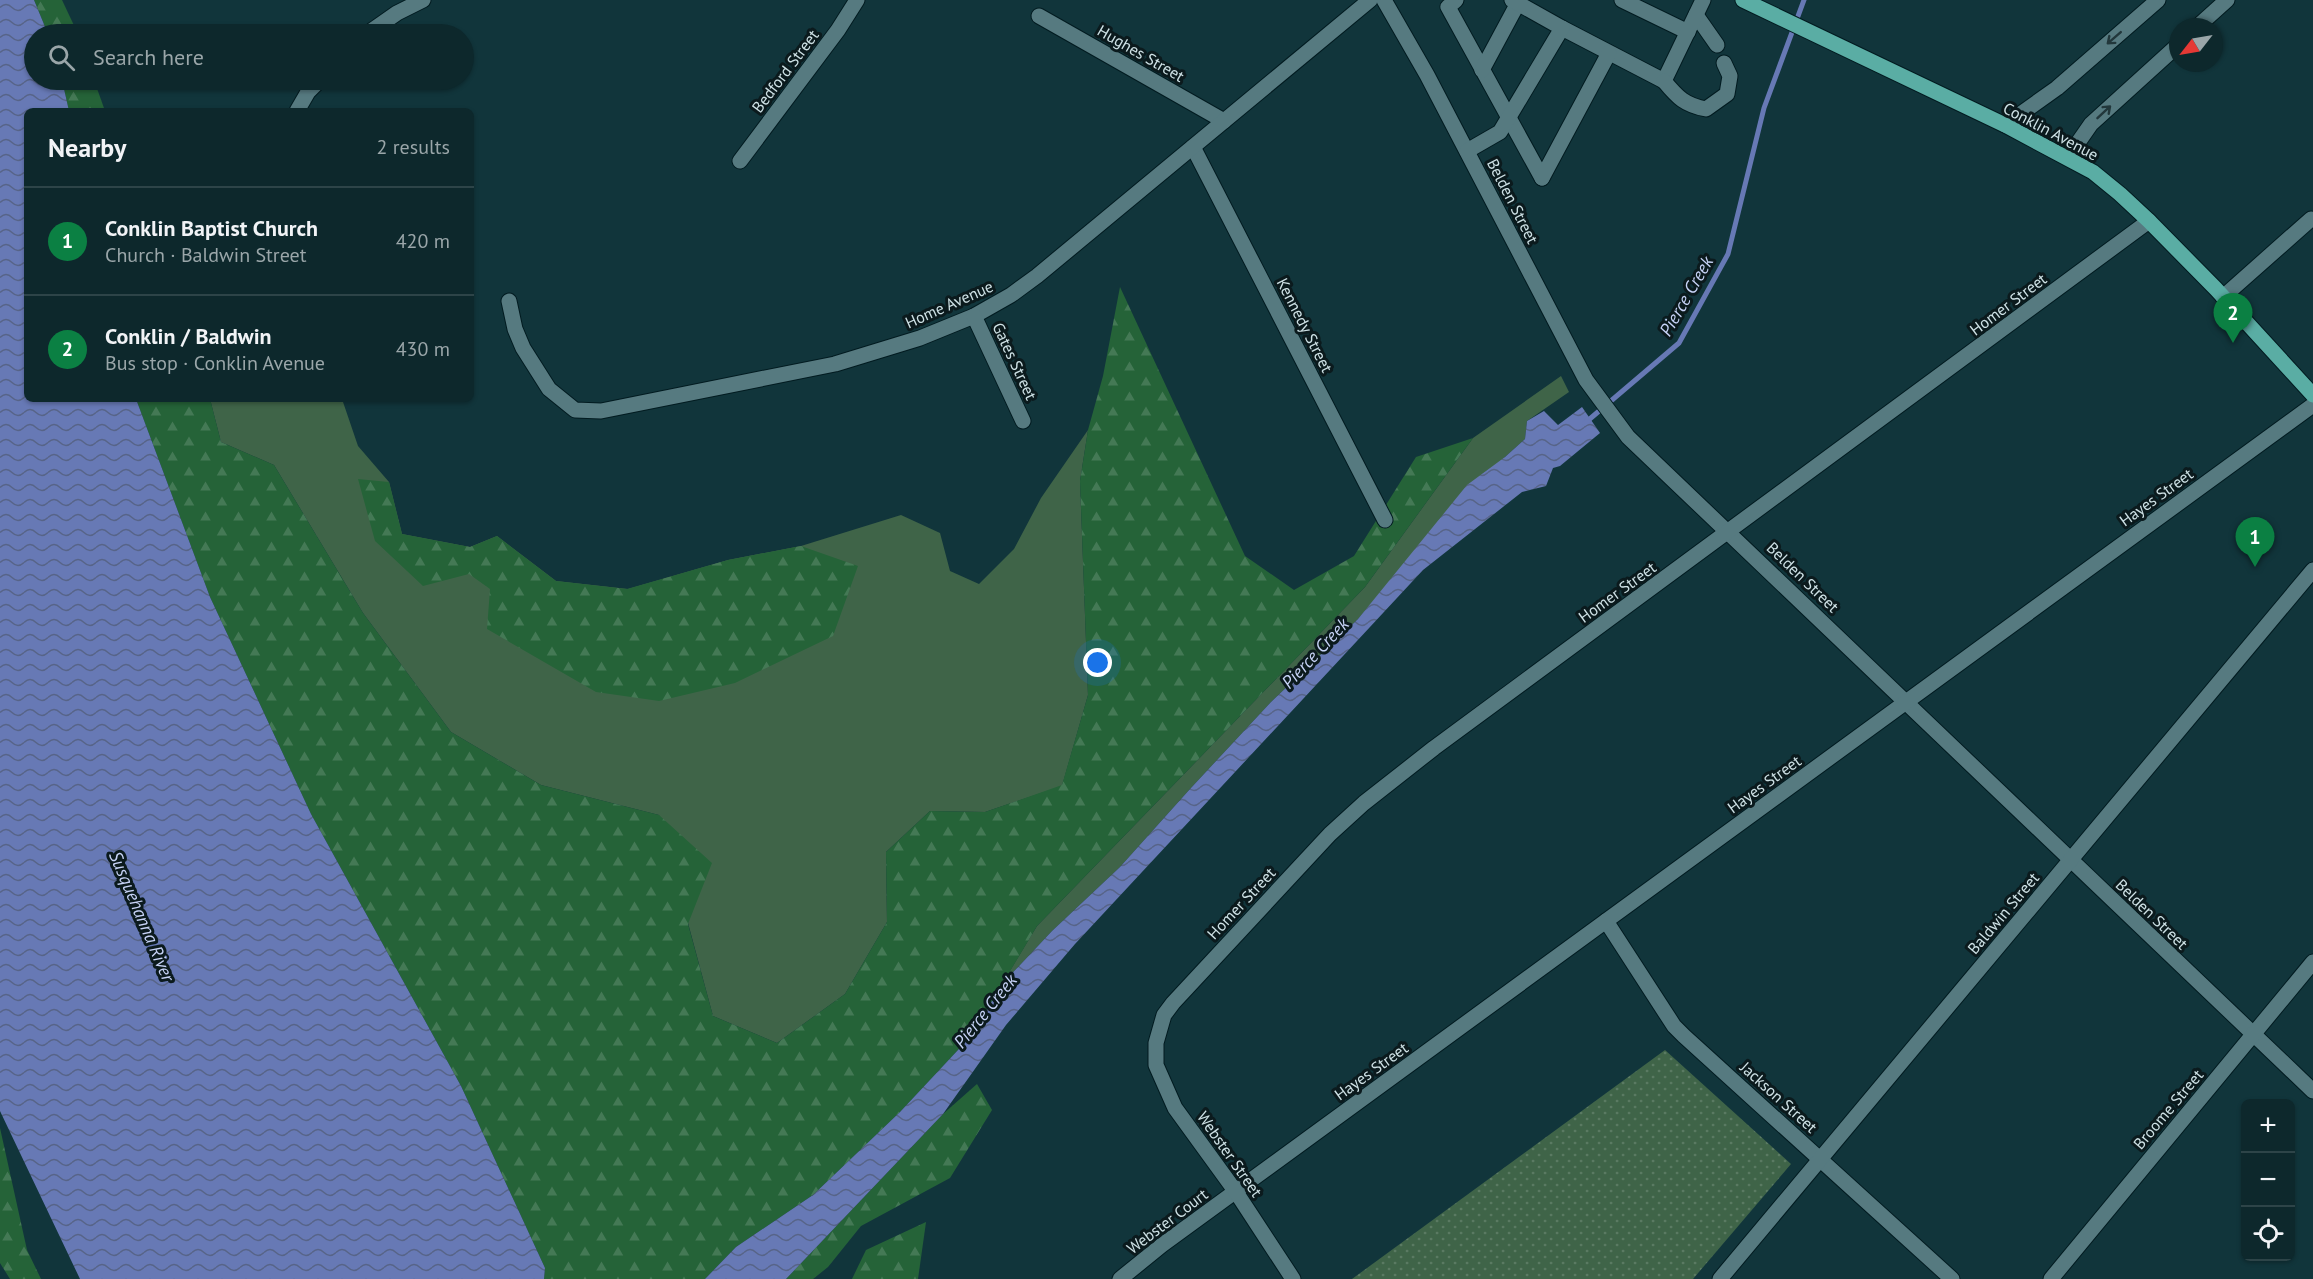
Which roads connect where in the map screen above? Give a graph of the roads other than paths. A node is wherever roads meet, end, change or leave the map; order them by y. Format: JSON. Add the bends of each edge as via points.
{"nodes":[{"id":1,"x":423,"y":0,"type":"edge"},
{"id":2,"x":857,"y":0,"type":"edge"},
{"id":3,"x":1370,"y":0,"type":"edge"},
{"id":4,"x":1384,"y":0,"type":"edge"},
{"id":5,"x":1456,"y":0,"type":"edge"},
{"id":6,"x":1622,"y":0,"type":"edge"},
{"id":7,"x":1703,"y":0,"type":"edge"},
{"id":8,"x":1743,"y":0,"type":"edge"},
{"id":9,"x":2158,"y":0,"type":"edge"},
{"id":10,"x":2227,"y":0,"type":"edge"},
{"id":11,"x":1515,"y":2,"type":"edge"},
{"id":12,"x":1039,"y":15,"type":"dead end"},
{"id":13,"x":1696,"y":15,"type":"junction"},
{"id":14,"x":2207,"y":18,"type":"edge"},
{"id":15,"x":381,"y":24,"type":"edge"},
{"id":16,"x":1562,"y":28,"type":"junction"},
{"id":17,"x":1688,"y":32,"type":"junction"},
{"id":18,"x":1717,"y":45,"type":"dead end"},
{"id":19,"x":1609,"y":53,"type":"junction"},
{"id":20,"x":2169,"y":53,"type":"edge"},
{"id":21,"x":1725,"y":63,"type":"dead end"},
{"id":22,"x":1482,"y":70,"type":"junction"},
{"id":23,"x":1664,"y":81,"type":"junction"},
{"id":24,"x":310,"y":90,"type":"edge"},
{"id":25,"x":299,"y":108,"type":"edge"},
{"id":26,"x":1508,"y":118,"type":"junction"},
{"id":27,"x":1224,"y":121,"type":"junction"},
{"id":28,"x":2005,"y":125,"type":"junction"},
{"id":29,"x":1193,"y":147,"type":"junction"},
{"id":30,"x":1467,"y":151,"type":"junction"},
{"id":31,"x":2068,"y":157,"type":"junction"},
{"id":32,"x":740,"y":161,"type":"dead end"},
{"id":33,"x":2311,"y":219,"type":"dead end"},
{"id":34,"x":2149,"y":221,"type":"junction"},
{"id":35,"x":2223,"y":297,"type":"junction"},
{"id":36,"x":509,"y":301,"type":"dead end"},
{"id":37,"x":974,"y":316,"type":"junction"},
{"id":38,"x":2313,"y":396,"type":"edge"},
{"id":39,"x":2313,"y":405,"type":"edge"},
{"id":40,"x":1023,"y":421,"type":"dead end"},
{"id":41,"x":1385,"y":520,"type":"dead end"},
{"id":42,"x":1730,"y":532,"type":"junction"},
{"id":43,"x":2313,"y":570,"type":"edge"},
{"id":44,"x":1908,"y":702,"type":"junction"},
{"id":45,"x":2070,"y":861,"type":"junction"},
{"id":46,"x":1606,"y":921,"type":"junction"},
{"id":47,"x":2313,"y":962,"type":"edge"},
{"id":48,"x":2253,"y":1035,"type":"junction"},
{"id":49,"x":1156,"y":1043,"type":"joint"},
{"id":50,"x":2313,"y":1091,"type":"edge"},
{"id":51,"x":1820,"y":1158,"type":"junction"},
{"id":52,"x":1236,"y":1192,"type":"junction"},
{"id":53,"x":1120,"y":1279,"type":"edge"},
{"id":54,"x":1293,"y":1279,"type":"edge"},
{"id":55,"x":1720,"y":1279,"type":"edge"},
{"id":56,"x":1952,"y":1279,"type":"edge"},
{"id":57,"x":2051,"y":1279,"type":"edge"}],
"edges":[{"from":1,"to":15,"type":"street"},
{"from":2,"to":32,"type":"street","name":"Bedford Street"},
{"from":3,"to":27,"type":"street","name":"Home Avenue"},
{"from":4,"to":30,"type":"street","name":"Belden Street"},
{"from":5,"to":22,"type":"street","via":[[1448,7]]},
{"from":6,"to":17,"type":"street"},
{"from":7,"to":13,"type":"street"},
{"from":8,"to":28,"type":"main road","name":"Conklin Avenue"},
{"from":9,"to":28,"type":"street","one_way":true,"via":[[2057,88]]},
{"from":10,"to":14,"type":"street"},
{"from":11,"to":16,"type":"street"},
{"from":11,"to":22,"type":"street"},
{"from":12,"to":27,"type":"street","name":"Hughes Street"},
{"from":13,"to":17,"type":"street"},
{"from":13,"to":18,"type":"street"},
{"from":16,"to":19,"type":"street"},
{"from":16,"to":26,"type":"street"},
{"from":17,"to":23,"type":"street"},
{"from":19,"to":23,"type":"street"},
{"from":19,"to":26,"type":"street","via":[[1542,178]]},
{"from":31,"to":20,"type":"street","one_way":true,"via":[[2091,124]]},
{"from":21,"to":23,"type":"street","via":[[1730,76],[1727,94],[1706,109],[1689,106]]},
{"from":22,"to":26,"type":"street"},
{"from":24,"to":25,"type":"street"},
{"from":26,"to":30,"type":"street","via":[[1500,132]]},
{"from":27,"to":29,"type":"street","name":"Home Avenue"},
{"from":28,"to":31,"type":"main road","name":"Conklin Avenue"},
{"from":29,"to":37,"type":"street","name":"Home Avenue","via":[[1037,276]]},
{"from":29,"to":41,"type":"street","name":"Kennedy Street"},
{"from":30,"to":42,"type":"street","name":"Belden Street","via":[[1586,380],[1628,436]]},
{"from":31,"to":34,"type":"main road","name":"Conklin Avenue","via":[[2093,172]]},
{"from":33,"to":35,"type":"street"},
{"from":34,"to":35,"type":"main road","name":"Conklin Avenue"},
{"from":34,"to":42,"type":"street","name":"Homer Street"},
{"from":35,"to":38,"type":"main road","name":"Conklin Avenue"},
{"from":36,"to":37,"type":"street","name":"Home Avenue","via":[[523,348],[549,389],[574,410],[601,411],[835,364],[920,338]]},
{"from":37,"to":40,"type":"street","name":"Gates Street"},
{"from":39,"to":44,"type":"street","name":"Hayes Street"},
{"from":42,"to":44,"type":"street","name":"Belden Street"},
{"from":42,"to":49,"type":"street","name":"Homer Street","via":[[1364,803],[1330,834],[1173,1003],[1164,1015]]},
{"from":43,"to":45,"type":"street","name":"Baldwin Street"},
{"from":44,"to":45,"type":"street","name":"Belden Street"},
{"from":44,"to":46,"type":"street","name":"Hayes Street"},
{"from":45,"to":48,"type":"street","name":"Belden Street"},
{"from":45,"to":51,"type":"street","name":"Baldwin Street"},
{"from":46,"to":51,"type":"street","name":"Jackson Street","via":[[1674,1026]]},
{"from":46,"to":52,"type":"street","name":"Hayes Street"},
{"from":47,"to":48,"type":"street","name":"Broome Street"},
{"from":48,"to":50,"type":"street","name":"Belden Street"},
{"from":48,"to":57,"type":"street","name":"Broome Street"},
{"from":49,"to":52,"type":"street","name":"Webster Street","via":[[1156,1065],[1175,1108]]},
{"from":51,"to":55,"type":"street","name":"Baldwin Street"},
{"from":51,"to":56,"type":"street","name":"Jackson Street"},
{"from":52,"to":53,"type":"street","name":"Webster Court"},
{"from":52,"to":54,"type":"street","name":"Webster Street"}]}
